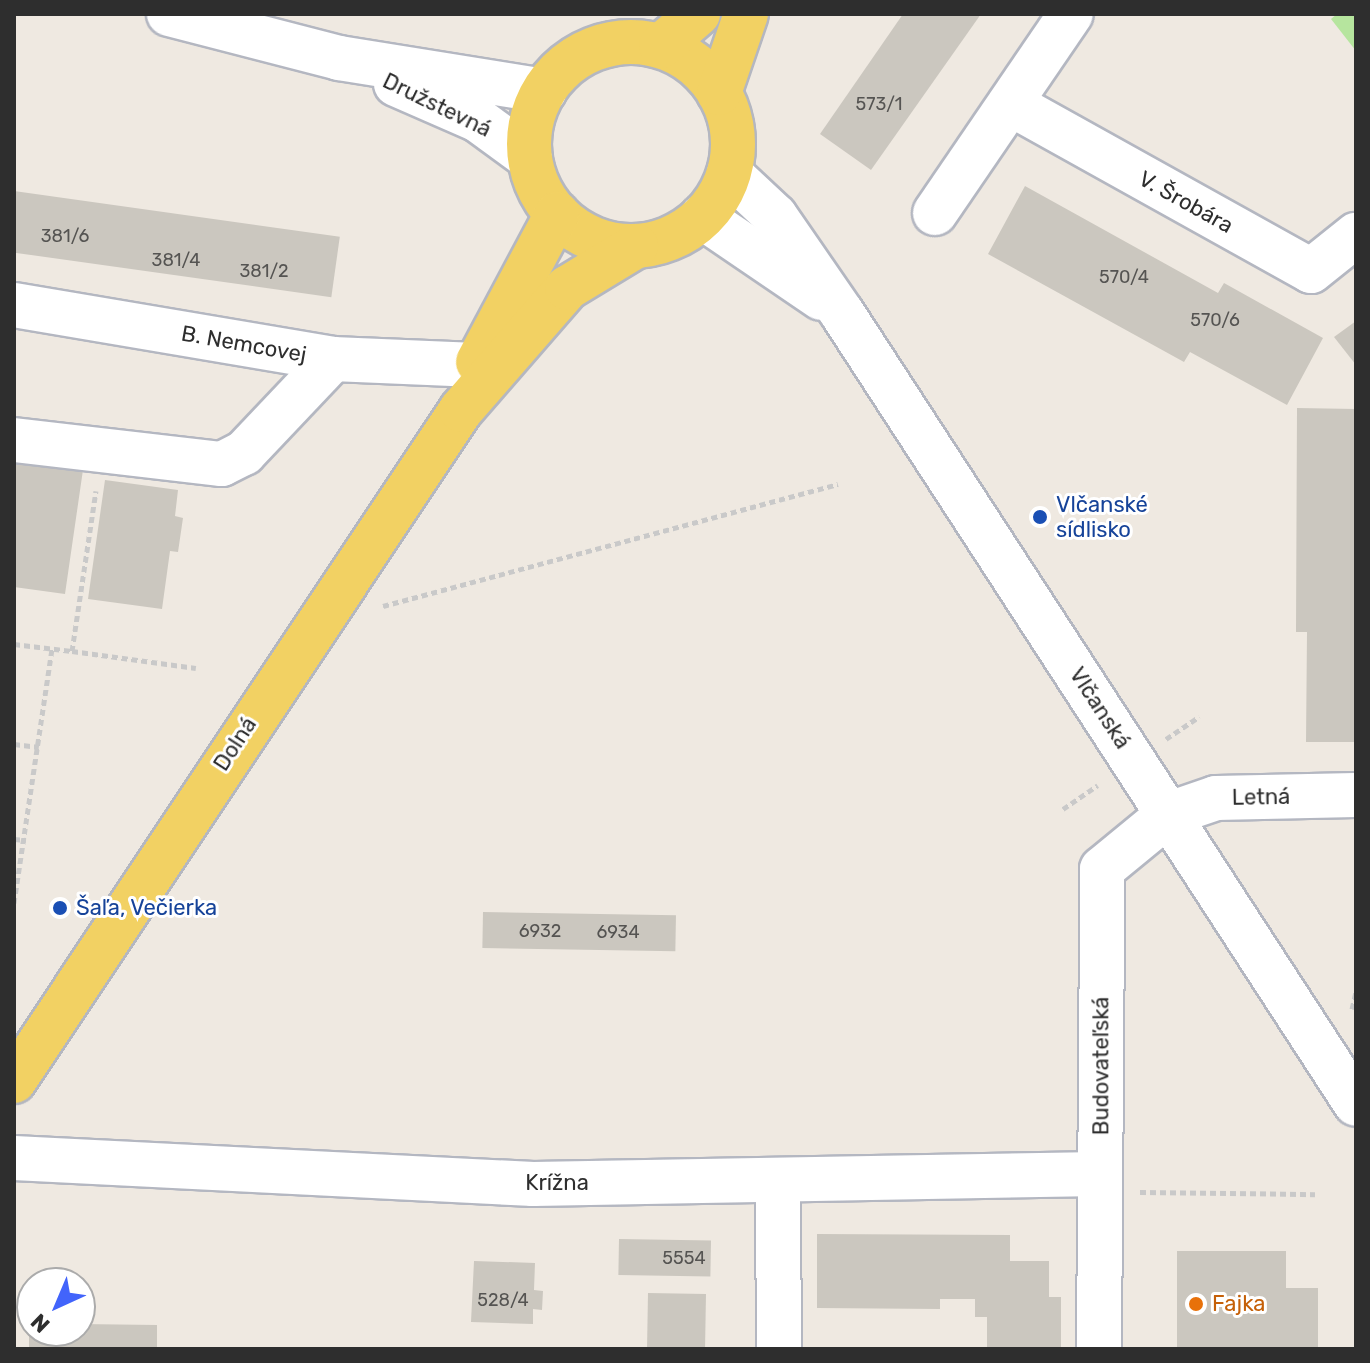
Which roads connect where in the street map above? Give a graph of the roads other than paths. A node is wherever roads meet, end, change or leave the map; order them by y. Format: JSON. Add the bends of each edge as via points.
{"nodes":[{"id":1,"x":169,"y":14,"type":"edge"},
{"id":2,"x":698,"y":14,"type":"edge"},
{"id":3,"x":746,"y":14,"type":"edge"},
{"id":4,"x":1071,"y":14,"type":"edge"},
{"id":5,"x":661,"y":46,"type":"junction"},
{"id":6,"x":339,"y":58,"type":"junction"},
{"id":7,"x":544,"y":91,"type":"junction"},
{"id":8,"x":719,"y":93,"type":"junction"},
{"id":9,"x":1011,"y":104,"type":"junction"},
{"id":10,"x":530,"y":158,"type":"junction"},
{"id":11,"x":729,"y":173,"type":"junction"},
{"id":12,"x":935,"y":213,"type":"dead end"},
{"id":13,"x":557,"y":214,"type":"junction"},
{"id":14,"x":702,"y":217,"type":"junction"},
{"id":15,"x":1356,"y":235,"type":"edge"},
{"id":16,"x":636,"y":246,"type":"junction"},
{"id":17,"x":14,"y":305,"type":"edge"},
{"id":18,"x":842,"y":313,"type":"junction"},
{"id":19,"x":333,"y":359,"type":"junction"},
{"id":20,"x":476,"y":365,"type":"junction"},
{"id":21,"x":461,"y":410,"type":"junction"},
{"id":22,"x":14,"y":440,"type":"edge"},
{"id":23,"x":1356,"y":795,"type":"edge"},
{"id":24,"x":1169,"y":814,"type":"junction"},
{"id":25,"x":14,"y":1081,"type":"edge"},
{"id":26,"x":1356,"y":1104,"type":"edge"},
{"id":27,"x":14,"y":1158,"type":"edge"},
{"id":28,"x":778,"y":1181,"type":"junction"},
{"id":29,"x":1113,"y":1183,"type":"junction"},
{"id":30,"x":779,"y":1349,"type":"edge"},
{"id":31,"x":1099,"y":1349,"type":"edge"}],
"edges":[{"from":1,"to":6,"type":"street","name":"Družstevná"},
{"from":2,"to":5,"type":"main road"},
{"from":3,"to":8,"type":"main road"},
{"from":4,"to":9,"type":"street"},
{"from":5,"to":7,"type":"main road","via":[[628,42],[595,49],[566,65]]},
{"from":5,"to":8,"type":"main road","via":[[704,72]]},
{"from":6,"to":7,"type":"street","name":"Družstevná"},
{"from":6,"to":10,"type":"street","name":"Družstevná","via":[[478,120]]},
{"from":7,"to":10,"type":"main road","via":[[531,124]]},
{"from":8,"to":11,"type":"main road","via":[[733,140]]},
{"from":9,"to":12,"type":"street"},
{"from":9,"to":15,"type":"street","name":"V. Šrobára","via":[[1311,271]]},
{"from":10,"to":13,"type":"main road","via":[[540,188]]},
{"from":11,"to":14,"type":"main road"},
{"from":11,"to":18,"type":"street","name":"Vlčanská","via":[[775,216]]},
{"from":13,"to":16,"type":"main road","via":[[580,232],[607,243]]},
{"from":13,"to":20,"type":"main road","name":"Dolná"},
{"from":14,"to":16,"type":"main road","via":[[681,233]]},
{"from":14,"to":18,"type":"street","name":"Vlčanská"},
{"from":16,"to":21,"type":"main road","name":"Dolná","via":[[567,288]]},
{"from":17,"to":19,"type":"street","name":"B. Nemcovej"},
{"from":18,"to":24,"type":"street","name":"Vlčanská"},
{"from":19,"to":20,"type":"street","name":"B. Nemcovej"},
{"from":19,"to":22,"type":"street","via":[[244,453],[222,464]]},
{"from":20,"to":21,"type":"main road","name":"Dolná"},
{"from":21,"to":25,"type":"main road","name":"Dolná"},
{"from":23,"to":24,"type":"street","name":"Letná","via":[[1216,798]]},
{"from":24,"to":26,"type":"street","name":"Vlčanská"},
{"from":24,"to":29,"type":"street","name":"Budovateľská","via":[[1102,869]]},
{"from":27,"to":28,"type":"street","name":"Krížna","via":[[533,1184]]},
{"from":28,"to":29,"type":"street","name":"Krížna"},
{"from":28,"to":30,"type":"street"},
{"from":29,"to":31,"type":"street","name":"Budovateľská"}]}
